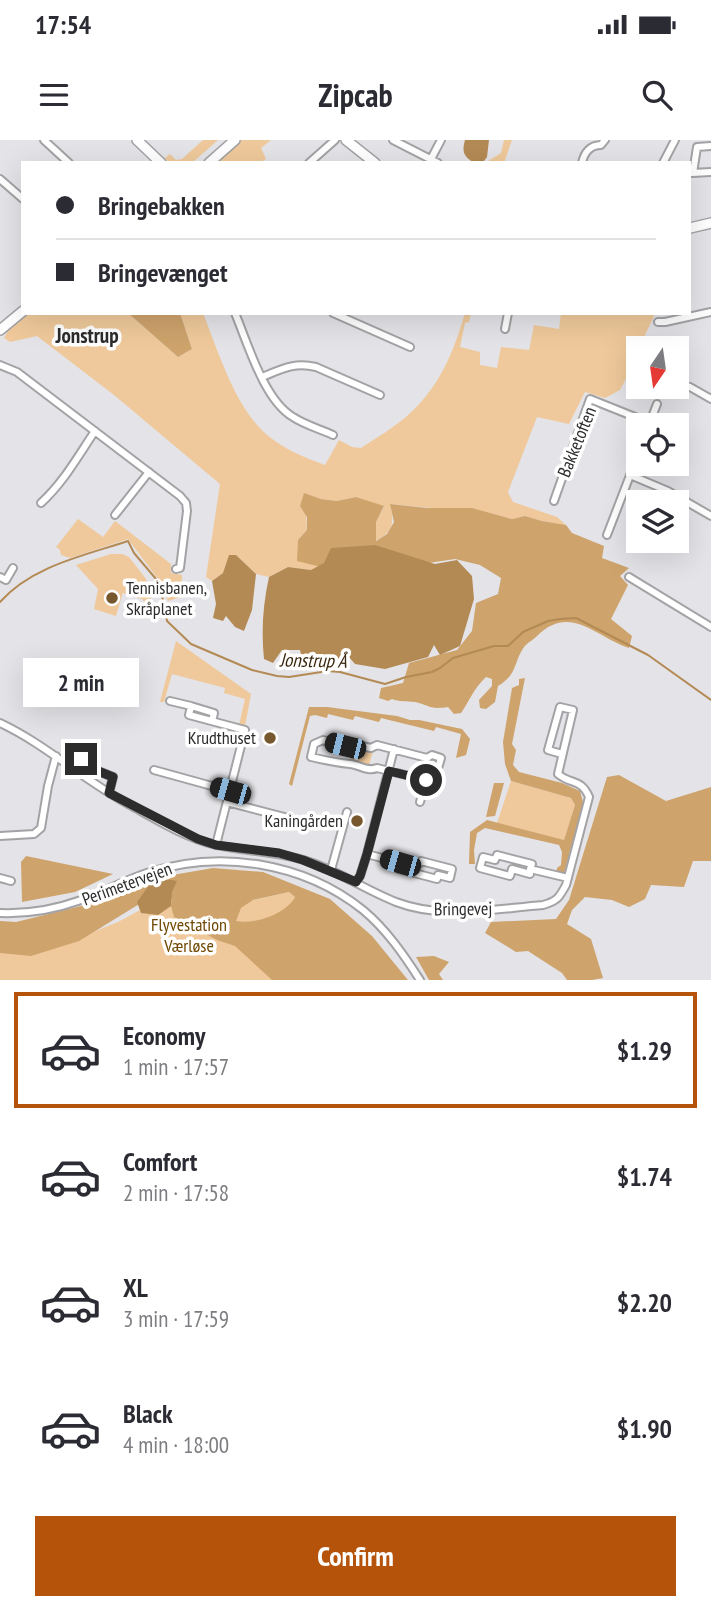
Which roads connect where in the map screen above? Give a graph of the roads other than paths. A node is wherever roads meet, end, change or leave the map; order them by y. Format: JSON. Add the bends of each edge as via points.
{"nodes":[{"id":1,"x":44,"y":140,"type":"edge"},
{"id":2,"x":137,"y":140,"type":"edge"},
{"id":3,"x":235,"y":140,"type":"edge"},
{"id":4,"x":335,"y":140,"type":"edge"},
{"id":5,"x":346,"y":140,"type":"edge"},
{"id":6,"x":393,"y":140,"type":"edge"},
{"id":7,"x":441,"y":140,"type":"edge"},
{"id":8,"x":605,"y":140,"type":"edge"},
{"id":9,"x":675,"y":140,"type":"edge"},
{"id":10,"x":595,"y":143,"type":"edge"},
{"id":11,"x":711,"y":146,"type":"edge"},
{"id":12,"x":67,"y":161,"type":"edge"},
{"id":13,"x":159,"y":161,"type":"edge"},
{"id":14,"x":211,"y":161,"type":"edge"},
{"id":15,"x":312,"y":161,"type":"edge"},
{"id":16,"x":372,"y":161,"type":"edge"},
{"id":17,"x":435,"y":161,"type":"edge"},
{"id":18,"x":583,"y":161,"type":"edge"},
{"id":19,"x":664,"y":161,"type":"edge"},
{"id":20,"x":711,"y":172,"type":"edge"},
{"id":21,"x":691,"y":173,"type":"edge"},
{"id":22,"x":0,"y":179,"type":"edge"},
{"id":23,"x":21,"y":197,"type":"edge"},
{"id":24,"x":711,"y":223,"type":"edge"},
{"id":25,"x":691,"y":228,"type":"edge"},
{"id":26,"x":711,"y":312,"type":"edge"},
{"id":27,"x":21,"y":313,"type":"edge"},
{"id":28,"x":236,"y":315,"type":"edge"},
{"id":29,"x":338,"y":315,"type":"edge"},
{"id":30,"x":508,"y":315,"type":"edge"},
{"id":31,"x":658,"y":322,"type":"dead end"},
{"id":32,"x":505,"y":328,"type":"dead end"},
{"id":33,"x":0,"y":330,"type":"edge"},
{"id":34,"x":410,"y":347,"type":"dead end"},
{"id":35,"x":0,"y":365,"type":"edge"},
{"id":36,"x":262,"y":377,"type":"junction"},
{"id":37,"x":690,"y":387,"type":"edge"},
{"id":38,"x":380,"y":395,"type":"dead end"},
{"id":39,"x":711,"y":399,"type":"edge"},
{"id":40,"x":657,"y":404,"type":"dead end"},
{"id":41,"x":654,"y":413,"type":"edge"},
{"id":42,"x":626,"y":414,"type":"edge"},
{"id":43,"x":95,"y":431,"type":"junction"},
{"id":44,"x":333,"y":435,"type":"dead end"},
{"id":45,"x":149,"y":472,"type":"junction"},
{"id":46,"x":630,"y":476,"type":"edge"},
{"id":47,"x":632,"y":476,"type":"edge"},
{"id":48,"x":554,"y":501,"type":"dead end"},
{"id":49,"x":41,"y":503,"type":"dead end"},
{"id":50,"x":115,"y":515,"type":"dead end"},
{"id":51,"x":711,"y":516,"type":"edge"},
{"id":52,"x":607,"y":536,"type":"dead end"},
{"id":53,"x":13,"y":568,"type":"dead end"},
{"id":54,"x":176,"y":569,"type":"dead end"},
{"id":55,"x":0,"y":577,"type":"edge"},
{"id":56,"x":629,"y":577,"type":"dead end"},
{"id":57,"x":711,"y":627,"type":"edge"},
{"id":58,"x":170,"y":701,"type":"dead end"},
{"id":59,"x":0,"y":723,"type":"edge"},
{"id":60,"x":394,"y":749,"type":"junction"},
{"id":61,"x":562,"y":754,"type":"junction"},
{"id":62,"x":56,"y":756,"type":"junction"},
{"id":63,"x":81,"y":759,"type":"dead end"},
{"id":64,"x":154,"y":770,"type":"dead end"},
{"id":65,"x":389,"y":771,"type":"junction"},
{"id":66,"x":426,"y":780,"type":"junction"},
{"id":67,"x":230,"y":791,"type":"junction"},
{"id":68,"x":109,"y":793,"type":"junction"},
{"id":69,"x":227,"y":802,"type":"junction"},
{"id":70,"x":420,"y":802,"type":"dead end"},
{"id":71,"x":347,"y":811,"type":"dead end"},
{"id":72,"x":311,"y":824,"type":"dead end"},
{"id":73,"x":0,"y":836,"type":"edge"},
{"id":74,"x":216,"y":845,"type":"junction"},
{"id":75,"x":367,"y":854,"type":"junction"},
{"id":76,"x":400,"y":863,"type":"junction"},
{"id":77,"x":530,"y":869,"type":"junction"},
{"id":78,"x":331,"y":870,"type":"junction"},
{"id":79,"x":0,"y":878,"type":"edge"},
{"id":80,"x":568,"y":878,"type":"junction"},
{"id":81,"x":11,"y":881,"type":"dead end"},
{"id":82,"x":356,"y":882,"type":"junction"},
{"id":83,"x":0,"y":913,"type":"edge"},
{"id":84,"x":419,"y":980,"type":"edge"}],
"edges":[{"from":1,"to":12,"type":"street"},
{"from":2,"to":13,"type":"street"},
{"from":3,"to":14,"type":"street"},
{"from":4,"to":15,"type":"street"},
{"from":5,"to":16,"type":"street"},
{"from":6,"to":17,"type":"street"},
{"from":7,"to":17,"type":"street"},
{"from":8,"to":10,"type":"street","via":[[601,145]]},
{"from":9,"to":19,"type":"street"},
{"from":10,"to":18,"type":"street"},
{"from":11,"to":21,"type":"street","via":[[697,147]]},
{"from":20,"to":21,"type":"street"},
{"from":22,"to":23,"type":"street"},
{"from":24,"to":25,"type":"street"},
{"from":26,"to":31,"type":"street"},
{"from":27,"to":33,"type":"street"},
{"from":28,"to":36,"type":"street"},
{"from":29,"to":34,"type":"street"},
{"from":30,"to":32,"type":"street"},
{"from":35,"to":43,"type":"street","via":[[17,372]]},
{"from":36,"to":38,"type":"street","via":[[305,364]]},
{"from":36,"to":44,"type":"street","via":[[282,409]]},
{"from":37,"to":39,"type":"street"},
{"from":40,"to":41,"type":"street","name":"Bakketoften"},
{"from":42,"to":48,"type":"street","name":"Bakketoften","via":[[590,399]]},
{"from":43,"to":45,"type":"street"},
{"from":43,"to":49,"type":"street"},
{"from":45,"to":50,"type":"street"},
{"from":45,"to":54,"type":"street","via":[[186,503],[180,568]]},
{"from":46,"to":52,"type":"street"},
{"from":47,"to":51,"type":"street"},
{"from":53,"to":55,"type":"street","via":[[6,580]]},
{"from":56,"to":57,"type":"street"},
{"from":58,"to":67,"type":"street","via":[[191,706],[189,715],[246,730]]},
{"from":59,"to":62,"type":"street","name":"Bringevej"},
{"from":60,"to":65,"type":"street"},
{"from":60,"to":65,"type":"street","via":[[323,740],[314,744],[311,757]]},
{"from":60,"to":66,"type":"street","via":[[441,758],[434,782]]},
{"from":61,"to":61,"type":"street","via":[[548,750],[560,707],[573,710]]},
{"from":61,"to":80,"type":"street","via":[[558,774],[583,786],[589,797]]},
{"from":62,"to":68,"type":"street","name":"Bringevej"},
{"from":62,"to":73,"type":"street","via":[[41,828],[34,834]]},
{"from":63,"to":68,"type":"street","via":[[113,777]]},
{"from":64,"to":67,"type":"street"},
{"from":65,"to":66,"type":"street"},
{"from":65,"to":75,"type":"street"},
{"from":66,"to":70,"type":"street"},
{"from":67,"to":69,"type":"street"},
{"from":68,"to":74,"type":"street","name":"Bringevej"},
{"from":69,"to":72,"type":"street"},
{"from":69,"to":74,"type":"street"},
{"from":71,"to":78,"type":"street"},
{"from":74,"to":78,"type":"street","name":"Bringevej","via":[[279,853]]},
{"from":75,"to":76,"type":"street"},
{"from":75,"to":82,"type":"street"},
{"from":76,"to":76,"type":"street","via":[[399,869],[437,879],[438,875],[450,878],[452,870],[401,858]]},
{"from":77,"to":77,"type":"street","via":[[532,864],[496,855],[495,860],[483,857],[480,868],[510,876],[512,869],[530,874]]},
{"from":77,"to":80,"type":"street"},
{"from":78,"to":82,"type":"street","name":"Bringevej"},
{"from":79,"to":81,"type":"street"},
{"from":80,"to":82,"type":"street","name":"Bringevej","via":[[560,897],[543,905],[447,913],[399,903]]},
{"from":83,"to":84,"type":"street","name":"Perimetervejen","via":[[56,908],[170,867],[216,861],[262,864],[305,877],[364,911],[388,935]]}]}
